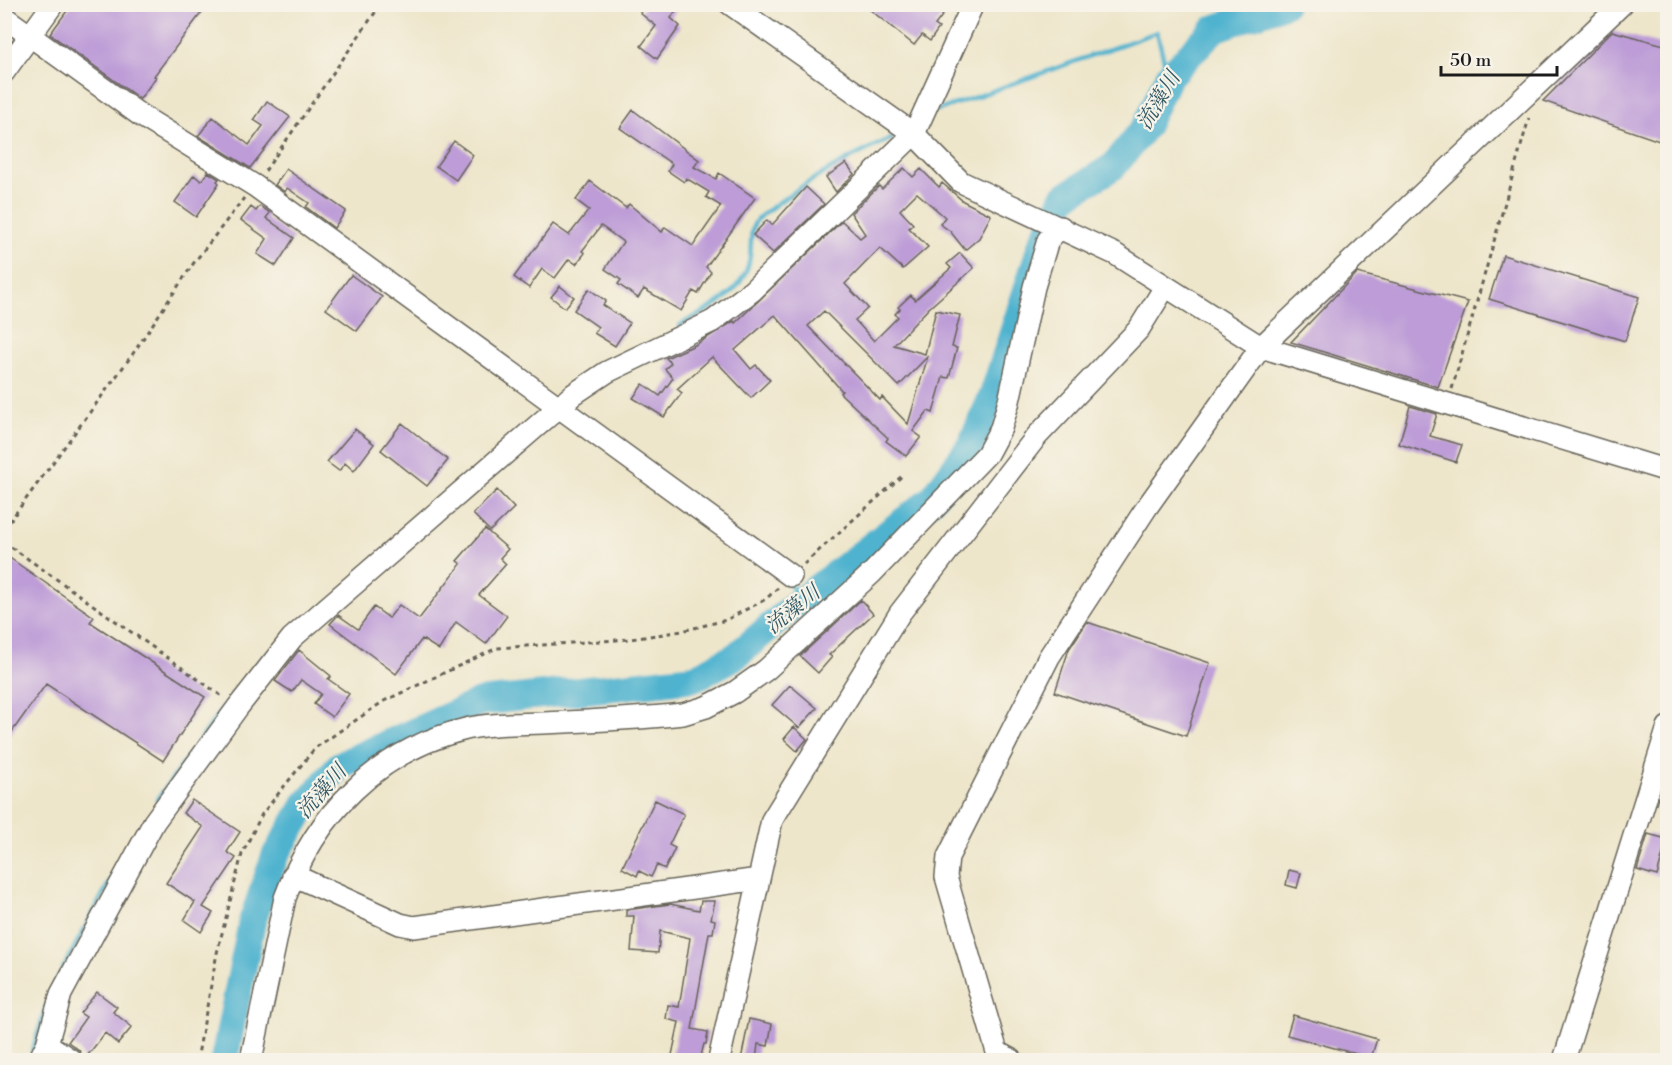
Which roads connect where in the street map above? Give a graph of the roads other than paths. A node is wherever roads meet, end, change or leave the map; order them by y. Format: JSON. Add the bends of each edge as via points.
{"nodes":[{"id":1,"x":53,"y":4,"type":"edge"},
{"id":2,"x":729,"y":4,"type":"edge"},
{"id":3,"x":973,"y":4,"type":"edge"},
{"id":4,"x":1622,"y":4,"type":"edge"},
{"id":5,"x":4,"y":16,"type":"edge"},
{"id":6,"x":30,"y":37,"type":"junction"},
{"id":7,"x":4,"y":72,"type":"edge"},
{"id":8,"x":914,"y":134,"type":"junction"},
{"id":9,"x":1060,"y":226,"type":"junction"},
{"id":10,"x":1164,"y":287,"type":"junction"},
{"id":11,"x":1261,"y":347,"type":"junction"},
{"id":12,"x":552,"y":402,"type":"junction"},
{"id":13,"x":1668,"y":471,"type":"edge"},
{"id":14,"x":791,"y":576,"type":"dead end"},
{"id":15,"x":1668,"y":727,"type":"edge"},
{"id":16,"x":293,"y":875,"type":"junction"},
{"id":17,"x":759,"y":879,"type":"junction"},
{"id":18,"x":43,"y":1052,"type":"edge"},
{"id":19,"x":71,"y":1060,"type":"edge"},
{"id":20,"x":251,"y":1060,"type":"edge"},
{"id":21,"x":719,"y":1060,"type":"edge"},
{"id":22,"x":1012,"y":1060,"type":"edge"},
{"id":23,"x":1564,"y":1060,"type":"edge"}],
"edges":[{"from":1,"to":6,"type":"street"},
{"from":2,"to":8,"type":"street"},
{"from":3,"to":8,"type":"street"},
{"from":4,"to":11,"type":"street"},
{"from":5,"to":6,"type":"street"},
{"from":6,"to":7,"type":"street"},
{"from":6,"to":12,"type":"street","via":[[140,115],[255,186]]},
{"from":8,"to":9,"type":"street","via":[[961,182]]},
{"from":8,"to":12,"type":"street","via":[[752,291],[713,321]]},
{"from":9,"to":10,"type":"street","via":[[1115,254]]},
{"from":9,"to":16,"type":"street","via":[[1048,240],[1009,401],[987,454],[872,573],[766,670],[735,692],[684,714],[467,728],[423,742],[390,759],[349,792],[311,840]]},
{"from":10,"to":11,"type":"street"},
{"from":10,"to":17,"type":"street","via":[[1139,329],[1037,436],[900,613],[770,827]]},
{"from":11,"to":13,"type":"street"},
{"from":11,"to":22,"type":"street","via":[[1147,507],[1049,657],[948,857],[946,878],[997,1052]]},
{"from":12,"to":14,"type":"street"},
{"from":12,"to":18,"type":"street","via":[[292,638],[154,822],[61,994]]},
{"from":15,"to":23,"type":"street"},
{"from":16,"to":17,"type":"street","via":[[414,927]]},
{"from":16,"to":20,"type":"street"},
{"from":17,"to":21,"type":"street"},
{"from":18,"to":19,"type":"street"}]}
